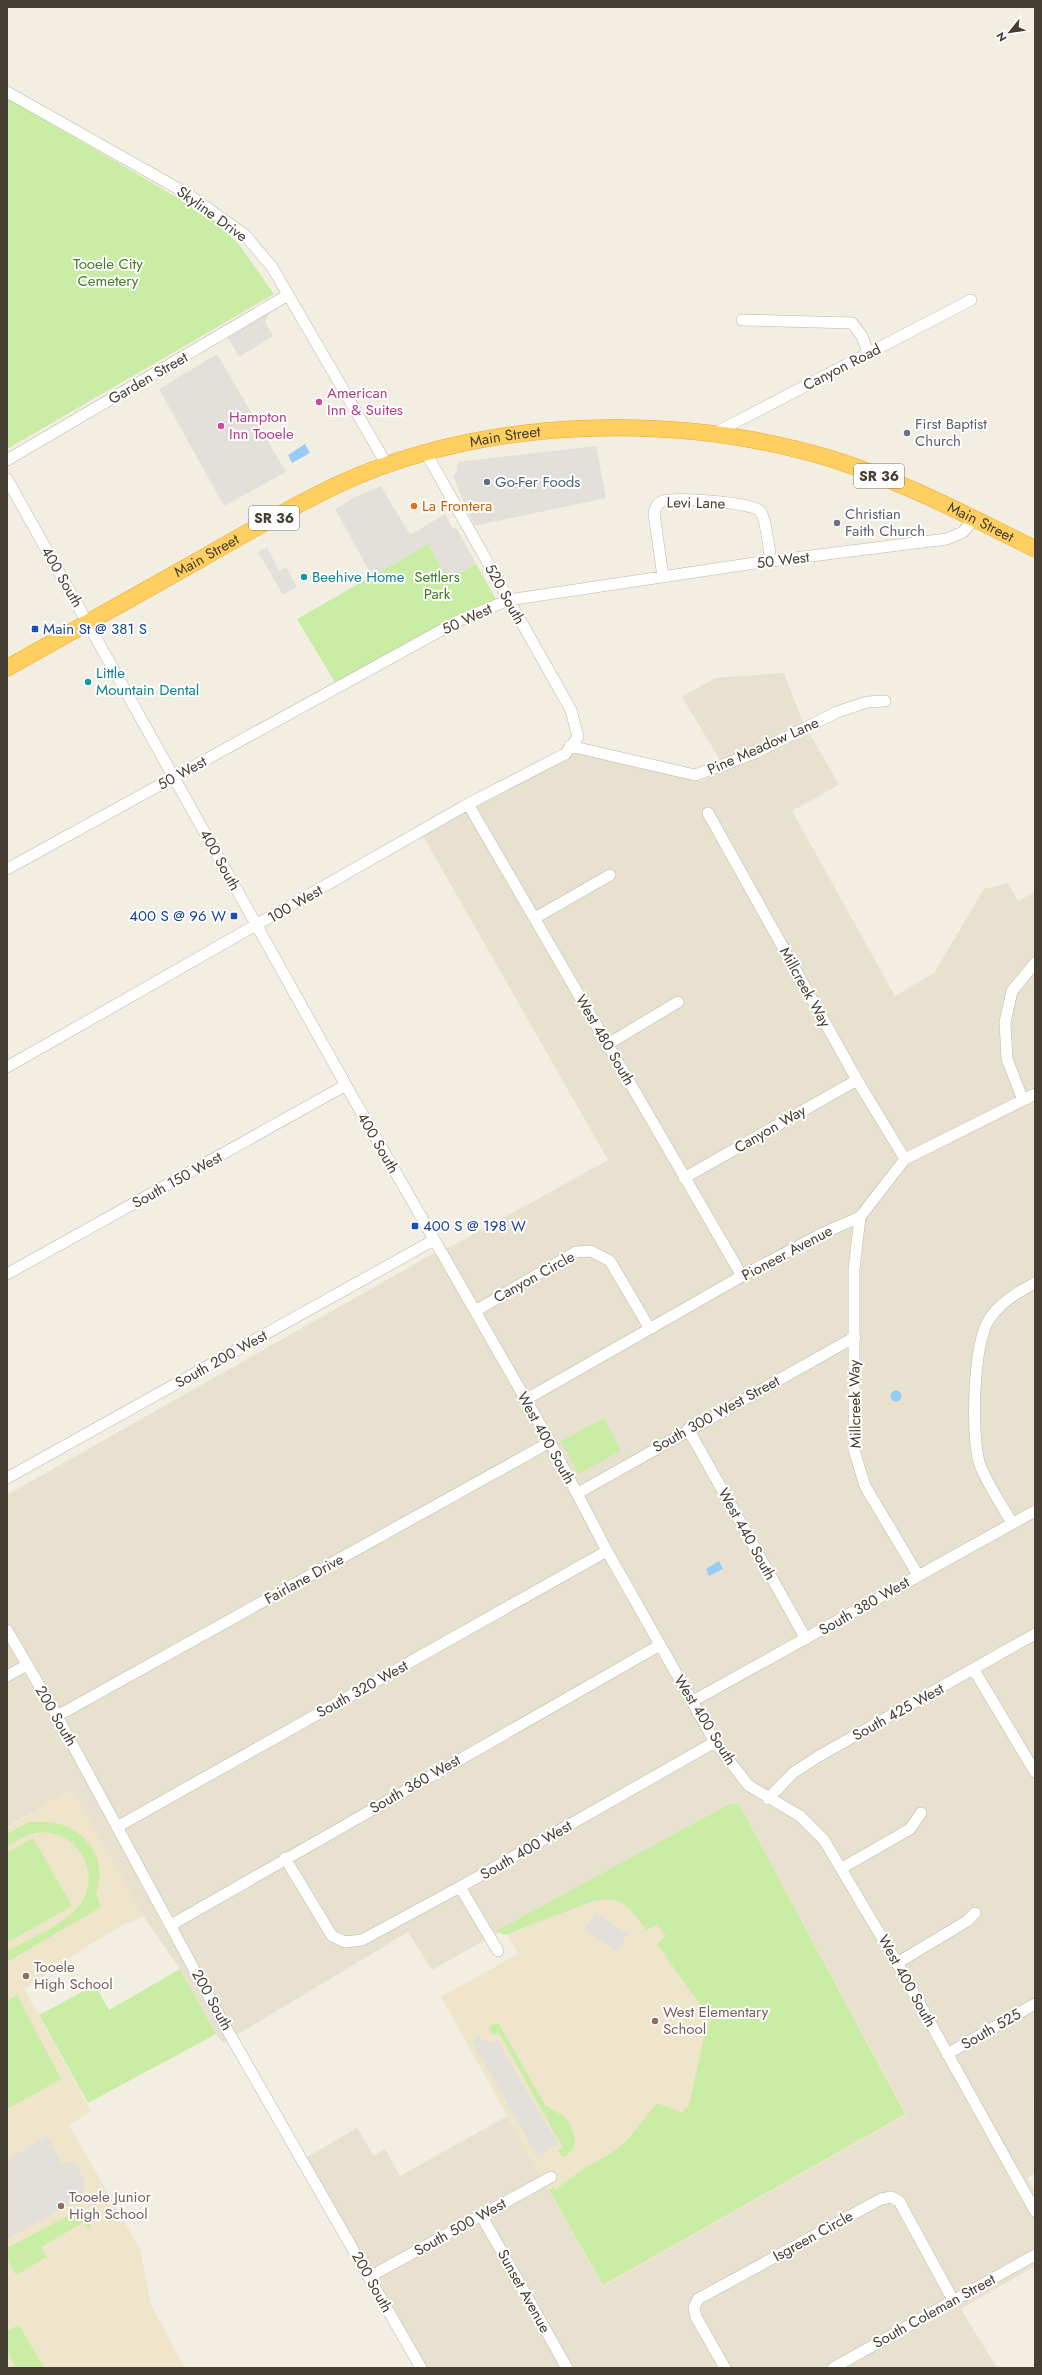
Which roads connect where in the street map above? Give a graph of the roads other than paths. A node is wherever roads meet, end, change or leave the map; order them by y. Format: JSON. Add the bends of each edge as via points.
{"nodes":[{"id":1,"x":7,"y":92,"type":"edge"},
{"id":2,"x":288,"y":295,"type":"junction"},
{"id":3,"x":971,"y":300,"type":"dead end"},
{"id":4,"x":742,"y":320,"type":"dead end"},
{"id":5,"x":868,"y":353,"type":"junction"},
{"id":6,"x":713,"y":434,"type":"junction"},
{"id":7,"x":426,"y":453,"type":"junction"},
{"id":8,"x":7,"y":460,"type":"edge"},
{"id":9,"x":387,"y":465,"type":"junction"},
{"id":10,"x":7,"y":479,"type":"edge"},
{"id":11,"x":974,"y":519,"type":"junction"},
{"id":12,"x":1035,"y":549,"type":"edge"},
{"id":13,"x":771,"y":561,"type":"junction"},
{"id":14,"x":663,"y":577,"type":"junction"},
{"id":15,"x":508,"y":600,"type":"junction"},
{"id":16,"x":88,"y":622,"type":"junction"},
{"id":17,"x":7,"y":668,"type":"edge"},
{"id":18,"x":885,"y":701,"type":"dead end"},
{"id":19,"x":578,"y":737,"type":"joint"},
{"id":20,"x":570,"y":746,"type":"junction"},
{"id":21,"x":174,"y":777,"type":"junction"},
{"id":22,"x":468,"y":804,"type":"junction"},
{"id":23,"x":708,"y":813,"type":"dead end"},
{"id":24,"x":7,"y":869,"type":"edge"},
{"id":25,"x":610,"y":875,"type":"dead end"},
{"id":26,"x":535,"y":918,"type":"junction"},
{"id":27,"x":257,"y":926,"type":"junction"},
{"id":28,"x":1035,"y":963,"type":"edge"},
{"id":29,"x":678,"y":1002,"type":"dead end"},
{"id":30,"x":608,"y":1044,"type":"junction"},
{"id":31,"x":7,"y":1067,"type":"edge"},
{"id":32,"x":857,"y":1080,"type":"junction"},
{"id":33,"x":346,"y":1085,"type":"junction"},
{"id":34,"x":1035,"y":1094,"type":"edge"},
{"id":35,"x":1022,"y":1100,"type":"junction"},
{"id":36,"x":904,"y":1159,"type":"junction"},
{"id":37,"x":684,"y":1178,"type":"junction"},
{"id":38,"x":860,"y":1217,"type":"junction"},
{"id":39,"x":434,"y":1240,"type":"junction"},
{"id":40,"x":7,"y":1274,"type":"edge"},
{"id":41,"x":742,"y":1276,"type":"junction"},
{"id":42,"x":1035,"y":1283,"type":"edge"},
{"id":43,"x":475,"y":1310,"type":"junction"},
{"id":44,"x":650,"y":1329,"type":"junction"},
{"id":45,"x":855,"y":1337,"type":"junction"},
{"id":46,"x":525,"y":1400,"type":"junction"},
{"id":47,"x":688,"y":1429,"type":"junction"},
{"id":48,"x":550,"y":1442,"type":"junction"},
{"id":49,"x":7,"y":1478,"type":"edge"},
{"id":50,"x":578,"y":1493,"type":"junction"},
{"id":51,"x":1035,"y":1511,"type":"edge"},
{"id":52,"x":1012,"y":1524,"type":"junction"},
{"id":53,"x":607,"y":1550,"type":"junction"},
{"id":54,"x":918,"y":1575,"type":"junction"},
{"id":55,"x":7,"y":1630,"type":"edge"},
{"id":56,"x":1035,"y":1634,"type":"edge"},
{"id":57,"x":806,"y":1639,"type":"junction"},
{"id":58,"x":660,"y":1645,"type":"junction"},
{"id":59,"x":27,"y":1665,"type":"junction"},
{"id":60,"x":974,"y":1670,"type":"junction"},
{"id":61,"x":7,"y":1676,"type":"edge"},
{"id":62,"x":693,"y":1701,"type":"junction"},
{"id":63,"x":57,"y":1716,"type":"junction"},
{"id":64,"x":715,"y":1742,"type":"junction"},
{"id":65,"x":1035,"y":1772,"type":"edge"},
{"id":66,"x":768,"y":1799,"type":"junction"},
{"id":67,"x":921,"y":1813,"type":"dead end"},
{"id":68,"x":117,"y":1828,"type":"junction"},
{"id":69,"x":285,"y":1858,"type":"junction"},
{"id":70,"x":842,"y":1868,"type":"junction"},
{"id":71,"x":460,"y":1887,"type":"junction"},
{"id":72,"x":975,"y":1913,"type":"dead end"},
{"id":73,"x":171,"y":1925,"type":"junction"},
{"id":74,"x":498,"y":1951,"type":"dead end"},
{"id":75,"x":898,"y":1963,"type":"junction"},
{"id":76,"x":1035,"y":2004,"type":"edge"},
{"id":77,"x":947,"y":2054,"type":"junction"},
{"id":78,"x":551,"y":2177,"type":"dead end"},
{"id":79,"x":1035,"y":2211,"type":"edge"},
{"id":80,"x":481,"y":2214,"type":"junction"},
{"id":81,"x":1034,"y":2258,"type":"edge"},
{"id":82,"x":369,"y":2277,"type":"junction"},
{"id":83,"x":953,"y":2300,"type":"junction"},
{"id":84,"x":420,"y":2368,"type":"edge"},
{"id":85,"x":567,"y":2368,"type":"edge"},
{"id":86,"x":725,"y":2368,"type":"edge"},
{"id":87,"x":833,"y":2368,"type":"edge"}],
"edges":[{"from":1,"to":2,"type":"street","name":"Skyline Drive","via":[[186,193],[211,210],[245,235],[272,267]]},
{"from":2,"to":8,"type":"street","name":"Garden Street"},
{"from":2,"to":9,"type":"street","name":"Skyline Drive"},
{"from":3,"to":5,"type":"street","name":"Canyon Road"},
{"from":4,"to":5,"type":"street","via":[[852,323],[862,336]]},
{"from":5,"to":6,"type":"street","name":"Canyon Road"},
{"from":6,"to":7,"type":"highway","name":"Main Street","number":"SR 36","via":[[663,429],[568,428],[509,435]]},
{"from":6,"to":11,"type":"highway","name":"Main Street","number":"SR 36","via":[[776,444],[832,459],[882,477]]},
{"from":7,"to":9,"type":"highway","name":"Main Street","number":"SR 36"},
{"from":7,"to":15,"type":"street","name":"520 South"},
{"from":9,"to":16,"type":"highway","name":"Main Street","number":"SR 36","via":[[339,484],[278,515]]},
{"from":10,"to":16,"type":"street","name":"400 South"},
{"from":11,"to":12,"type":"highway","name":"Main Street","number":"SR 36"},
{"from":11,"to":13,"type":"street","name":"50 West","via":[[963,532],[947,539]]},
{"from":13,"to":14,"type":"street","name":"50 West"},
{"from":13,"to":14,"type":"street","name":"Levi Lane","via":[[760,511],[756,508],[715,501],[661,502],[654,513]]},
{"from":14,"to":15,"type":"street","name":"50 West"},
{"from":15,"to":19,"type":"street","name":"520 South","via":[[571,710]]},
{"from":15,"to":21,"type":"street","name":"50 West","via":[[458,621]]},
{"from":16,"to":17,"type":"highway","name":"Main Street","number":"SR 36"},
{"from":16,"to":21,"type":"street","name":"400 South"},
{"from":18,"to":20,"type":"street","name":"Pine Meadow Lane","via":[[867,702],[837,712],[755,753],[695,775]]},
{"from":19,"to":20,"type":"street","name":"100 West"},
{"from":20,"to":22,"type":"street","name":"100 West","via":[[565,754]]},
{"from":21,"to":24,"type":"street","name":"50 West"},
{"from":21,"to":27,"type":"street","name":"400 South"},
{"from":22,"to":26,"type":"street","name":"West 480 South"},
{"from":22,"to":27,"type":"street","name":"100 West"},
{"from":23,"to":32,"type":"street","name":"Millcreek Way"},
{"from":25,"to":26,"type":"street"},
{"from":26,"to":30,"type":"street","name":"West 480 South"},
{"from":27,"to":31,"type":"street","name":"100 West"},
{"from":27,"to":33,"type":"street","name":"400 South"},
{"from":28,"to":35,"type":"street","via":[[1012,990],[1004,1022],[1007,1059]]},
{"from":29,"to":30,"type":"street"},
{"from":30,"to":37,"type":"street","name":"West 480 South"},
{"from":32,"to":36,"type":"street","name":"Millcreek Way"},
{"from":32,"to":37,"type":"street","name":"Canyon Way"},
{"from":33,"to":39,"type":"street","name":"400 South"},
{"from":33,"to":40,"type":"street","name":"South 150 West"},
{"from":34,"to":35,"type":"street","name":"Pioneer Avenue"},
{"from":35,"to":36,"type":"street","name":"Pioneer Avenue"},
{"from":36,"to":38,"type":"street","name":"Pioneer Avenue"},
{"from":37,"to":41,"type":"street","name":"West 480 South"},
{"from":38,"to":41,"type":"street","name":"Pioneer Avenue"},
{"from":38,"to":45,"type":"street","name":"Millcreek Way","via":[[854,1269]]},
{"from":39,"to":43,"type":"street","name":"West 400 South"},
{"from":39,"to":49,"type":"street","name":"South 200 West"},
{"from":41,"to":44,"type":"street","name":"Pioneer Avenue"},
{"from":42,"to":52,"type":"street","via":[[1012,1295],[989,1319],[978,1352],[974,1413],[979,1462]]},
{"from":43,"to":44,"type":"street","name":"Canyon Circle","via":[[576,1252],[591,1252],[610,1261]]},
{"from":43,"to":46,"type":"street","name":"West 400 South"},
{"from":44,"to":46,"type":"street","name":"Pioneer Avenue"},
{"from":45,"to":47,"type":"street","name":"South 300 West Street"},
{"from":45,"to":54,"type":"street","name":"Millcreek Way","via":[[854,1450],[865,1486]]},
{"from":46,"to":48,"type":"street","name":"West 400 South"},
{"from":47,"to":50,"type":"street","name":"South 300 West Street"},
{"from":47,"to":57,"type":"street","name":"West 440 South"},
{"from":48,"to":50,"type":"street","name":"West 400 South"},
{"from":48,"to":63,"type":"street","name":"Fairlane Drive"},
{"from":50,"to":53,"type":"street","name":"West 400 South"},
{"from":51,"to":52,"type":"street","name":"South 380 West"},
{"from":52,"to":54,"type":"street","name":"South 380 West"},
{"from":53,"to":58,"type":"street","name":"West 400 South"},
{"from":53,"to":68,"type":"street","name":"South 320 West"},
{"from":54,"to":57,"type":"street","name":"South 380 West"},
{"from":55,"to":59,"type":"street","name":"200 South"},
{"from":56,"to":60,"type":"street","name":"South 425 West"},
{"from":57,"to":62,"type":"street","name":"South 380 West"},
{"from":58,"to":62,"type":"street","name":"West 400 South"},
{"from":58,"to":69,"type":"street","name":"South 360 West"},
{"from":59,"to":61,"type":"street"},
{"from":59,"to":63,"type":"street","name":"200 South"},
{"from":60,"to":65,"type":"street"},
{"from":60,"to":66,"type":"street","name":"South 425 West","via":[[819,1756],[794,1773]]},
{"from":62,"to":64,"type":"street","name":"West 400 South"},
{"from":63,"to":68,"type":"street","name":"200 South"},
{"from":64,"to":66,"type":"street","name":"West 400 South","via":[[748,1785]]},
{"from":64,"to":71,"type":"street","name":"South 400 West"},
{"from":66,"to":70,"type":"street","name":"West 400 South","via":[[800,1816],[824,1840]]},
{"from":67,"to":70,"type":"street","via":[[910,1829]]},
{"from":68,"to":73,"type":"street","name":"200 South"},
{"from":69,"to":71,"type":"street","name":"South 400 West","via":[[332,1936],[346,1942],[362,1940]]},
{"from":69,"to":73,"type":"street","name":"South 360 West"},
{"from":70,"to":75,"type":"street","name":"West 400 South"},
{"from":71,"to":74,"type":"street"},
{"from":72,"to":75,"type":"street","via":[[967,1921]]},
{"from":73,"to":82,"type":"street","name":"200 South"},
{"from":75,"to":77,"type":"street","name":"West 400 South"},
{"from":76,"to":77,"type":"street","name":"South 525"},
{"from":77,"to":79,"type":"street","name":"West 400 South"},
{"from":78,"to":80,"type":"street","name":"South 500 West"},
{"from":80,"to":82,"type":"street","name":"South 500 West"},
{"from":80,"to":85,"type":"street","name":"Sunset Avenue"},
{"from":81,"to":83,"type":"street","name":"South Coleman Street"},
{"from":82,"to":84,"type":"street","name":"200 South"},
{"from":83,"to":86,"type":"street","name":"Isgreen Circle","via":[[898,2201],[890,2197],[881,2198],[698,2299],[694,2308],[696,2317]]},
{"from":83,"to":87,"type":"street","name":"South Coleman Street"}]}
